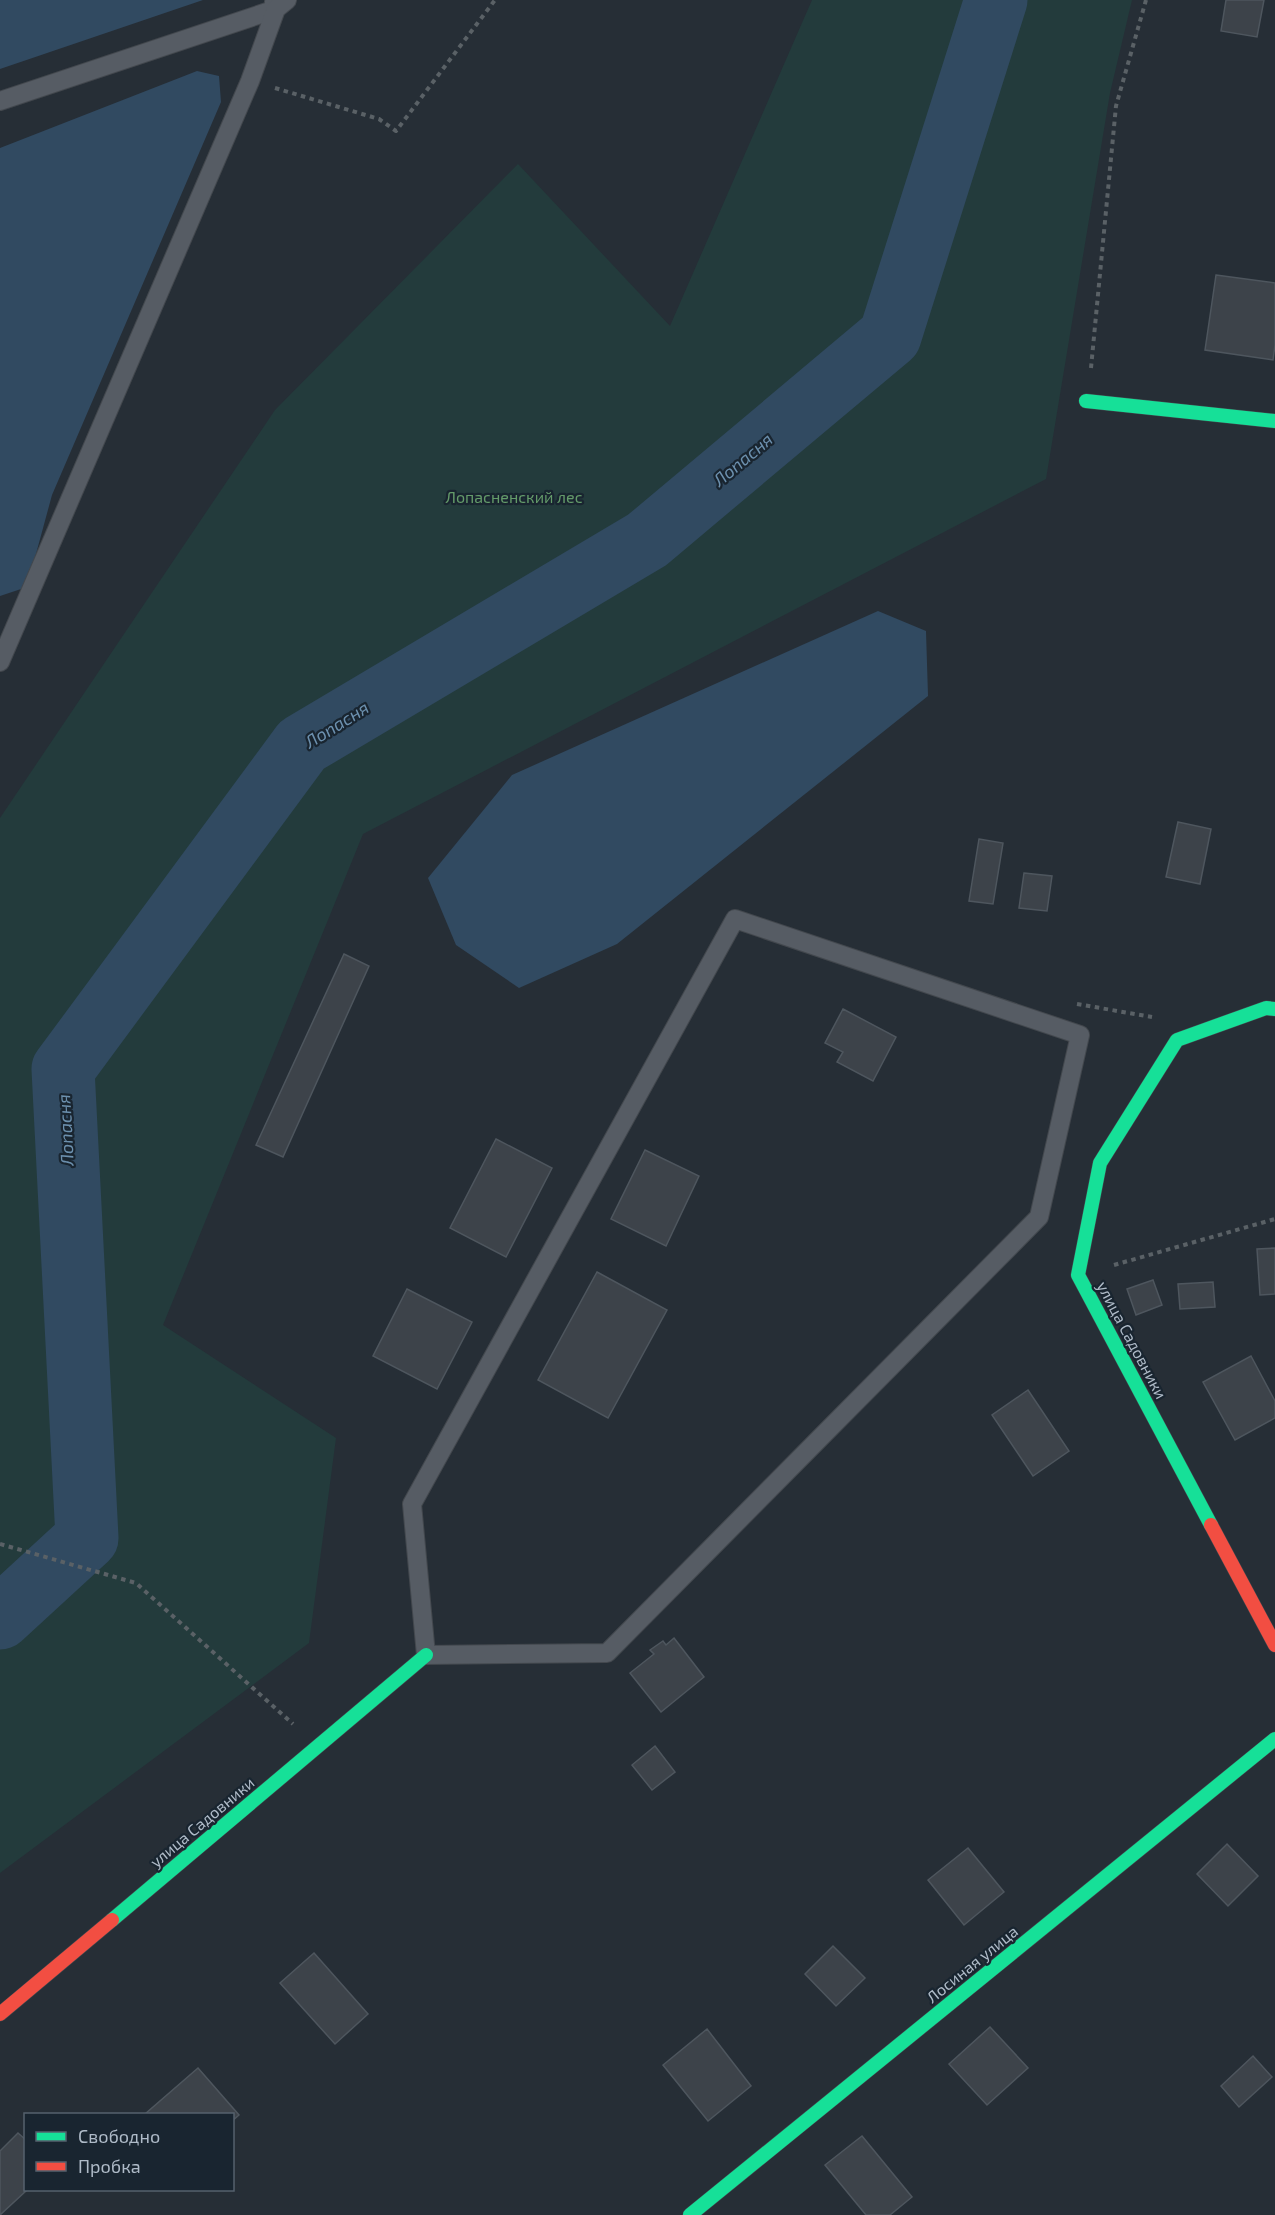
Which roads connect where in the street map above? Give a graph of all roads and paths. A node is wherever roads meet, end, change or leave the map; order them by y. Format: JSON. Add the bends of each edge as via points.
{"nodes":[{"id":1,"x":495,"y":0,"type":"edge"},
{"id":2,"x":1146,"y":0,"type":"edge"},
{"id":3,"x":279,"y":3,"type":"edge"},
{"id":4,"x":250,"y":81,"type":"junction"},
{"id":5,"x":0,"y":101,"type":"edge"},
{"id":6,"x":1095,"y":345,"type":"dead end"},
{"id":7,"x":1086,"y":401,"type":"dead end"},
{"id":8,"x":1275,"y":421,"type":"edge"},
{"id":9,"x":0,"y":662,"type":"edge"},
{"id":10,"x":1070,"y":1003,"type":"dead end"},
{"id":11,"x":1275,"y":1009,"type":"edge"},
{"id":12,"x":1177,"y":1040,"type":"junction"},
{"id":13,"x":1275,"y":1219,"type":"edge"},
{"id":14,"x":1078,"y":1275,"type":"junction"},
{"id":15,"x":0,"y":1544,"type":"edge"},
{"id":16,"x":1275,"y":1645,"type":"edge"},
{"id":17,"x":426,"y":1655,"type":"junction"},
{"id":18,"x":1275,"y":1739,"type":"edge"},
{"id":19,"x":318,"y":1746,"type":"junction"},
{"id":20,"x":0,"y":2013,"type":"edge"},
{"id":21,"x":690,"y":2215,"type":"edge"}],
"edges":[{"from":1,"to":4,"type":"path","via":[[396,131],[379,119]]},
{"from":2,"to":6,"type":"path","via":[[1116,106]]},
{"from":3,"to":4,"type":"lane"},
{"from":3,"to":5,"type":"lane"},
{"from":4,"to":9,"type":"lane"},
{"from":7,"to":8,"type":"street"},
{"from":10,"to":12,"type":"path","via":[[1152,1016]]},
{"from":11,"to":12,"type":"street","via":[[1266,1008]]},
{"from":12,"to":14,"type":"street","name":"улица Садовники","via":[[1101,1163]]},
{"from":13,"to":14,"type":"path"},
{"from":14,"to":16,"type":"street","name":"улица Садовники"},
{"from":15,"to":19,"type":"path","via":[[136,1582]]},
{"from":17,"to":17,"type":"lane","via":[[412,1504],[735,919],[1080,1035],[1039,1217],[607,1653]]},
{"from":17,"to":19,"type":"street","name":"улица Садовники"},
{"from":18,"to":21,"type":"street","name":"Лосиная улица"},
{"from":19,"to":20,"type":"street","name":"улица Садовники"}]}
